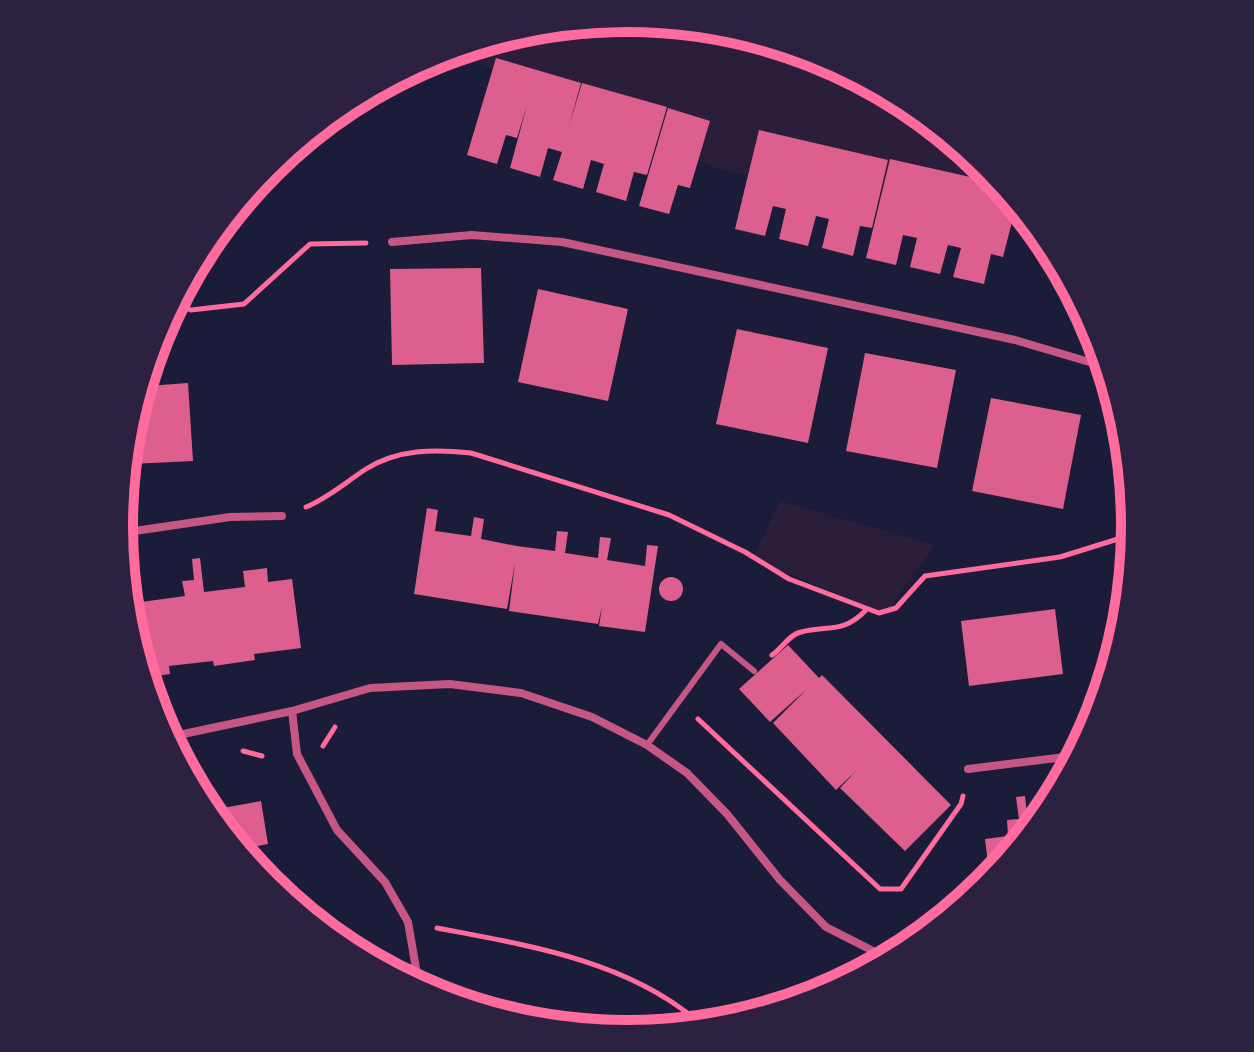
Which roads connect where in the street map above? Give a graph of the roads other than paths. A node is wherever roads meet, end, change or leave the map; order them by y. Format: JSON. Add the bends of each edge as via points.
{"nodes":[{"id":1,"x":392,"y":242,"type":"road end"},
{"id":2,"x":1093,"y":363,"type":"edge"},
{"id":3,"x":282,"y":516,"type":"road end"},
{"id":4,"x":133,"y":531,"type":"edge"},
{"id":5,"x":754,"y":671,"type":"dead end"},
{"id":6,"x":292,"y":711,"type":"junction"},
{"id":7,"x":180,"y":735,"type":"edge"},
{"id":8,"x":647,"y":745,"type":"junction"},
{"id":9,"x":1063,"y":757,"type":"edge"},
{"id":10,"x":968,"y":769,"type":"road end"},
{"id":11,"x":876,"y":953,"type":"edge"},
{"id":12,"x":417,"y":972,"type":"edge"}],
"edges":[{"from":1,"to":2,"type":"street","via":[[472,235],[562,242],[1015,340]]},
{"from":3,"to":4,"type":"street","via":[[230,517]]},
{"from":5,"to":8,"type":"lane","via":[[721,644]]},
{"from":6,"to":7,"type":"street"},
{"from":6,"to":8,"type":"street","via":[[370,688],[450,684],[521,693],[592,717]]},
{"from":6,"to":12,"type":"street","via":[[297,754],[337,830],[385,882],[408,922]]},
{"from":8,"to":11,"type":"street","via":[[687,773],[826,927]]},
{"from":9,"to":10,"type":"street"}]}
